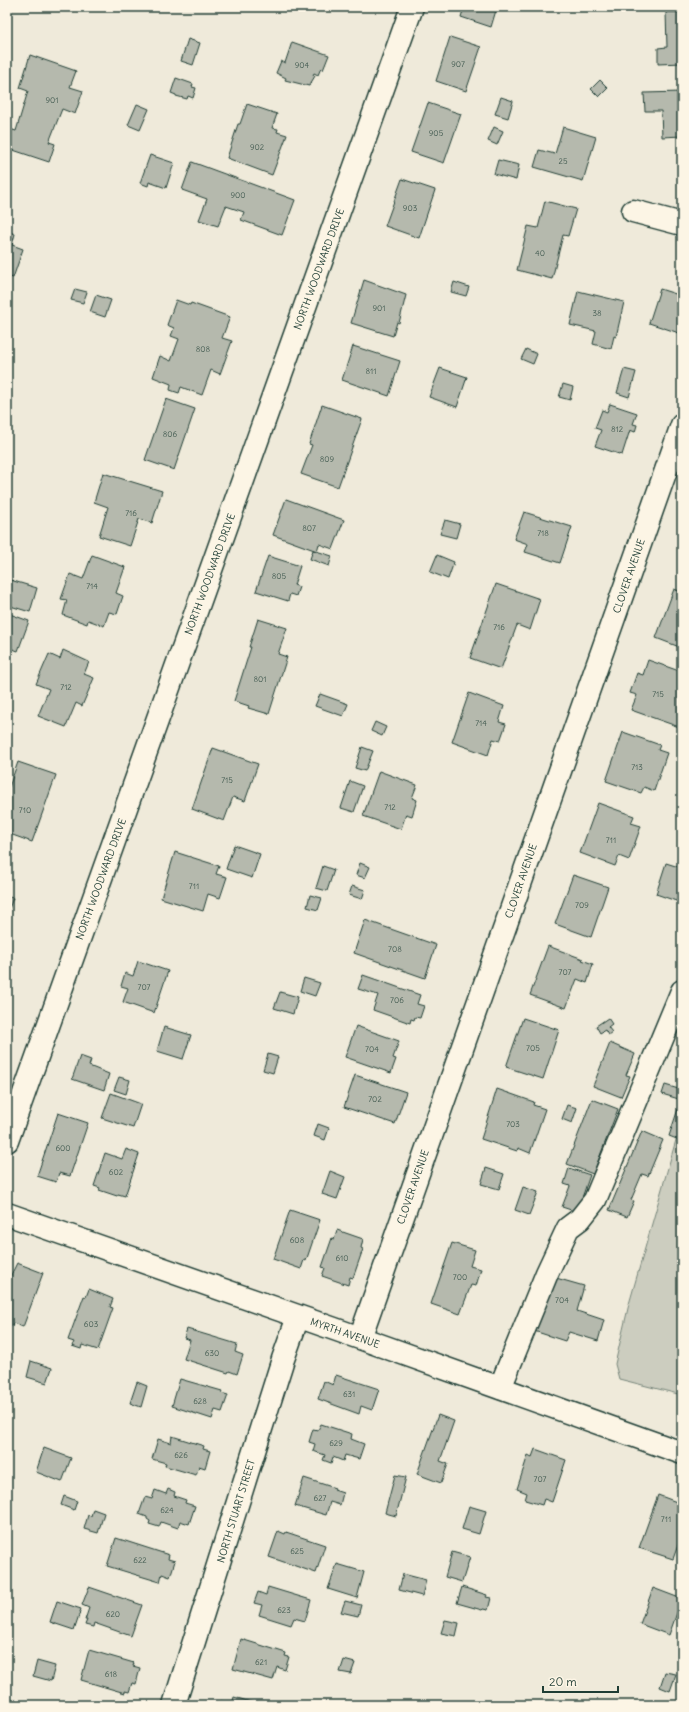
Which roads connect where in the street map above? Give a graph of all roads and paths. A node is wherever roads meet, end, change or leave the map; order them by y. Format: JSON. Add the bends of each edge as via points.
{"nodes":[{"id":1,"x":412,"y":7,"type":"edge"},
{"id":2,"x":633,"y":211,"type":"dead end"},
{"id":3,"x":682,"y":224,"type":"edge"},
{"id":4,"x":682,"y":425,"type":"edge"},
{"id":5,"x":682,"y":991,"type":"edge"},
{"id":6,"x":7,"y":1141,"type":"edge"},
{"id":7,"x":7,"y":1214,"type":"edge"},
{"id":8,"x":298,"y":1317,"type":"junction"},
{"id":9,"x":360,"y":1338,"type":"junction"},
{"id":10,"x":500,"y":1388,"type":"junction"},
{"id":11,"x":682,"y":1453,"type":"edge"},
{"id":12,"x":174,"y":1705,"type":"edge"}],
"edges":[{"from":1,"to":6,"type":"street","name":"NORTH WOODWARD DRIVE"},
{"from":2,"to":3,"type":"street"},
{"from":4,"to":9,"type":"street","name":"CLOVER AVENUE"},
{"from":5,"to":10,"type":"street","via":[[595,1200],[580,1219],[568,1228]]},
{"from":7,"to":8,"type":"street","name":"MYRTH AVENUE"},
{"from":8,"to":9,"type":"street","name":"MYRTH AVENUE"},
{"from":8,"to":12,"type":"street","name":"NORTH STUART STREET"},
{"from":9,"to":10,"type":"street","name":"MYRTH AVENUE"},
{"from":10,"to":11,"type":"street","name":"MYRTH AVENUE"}]}
